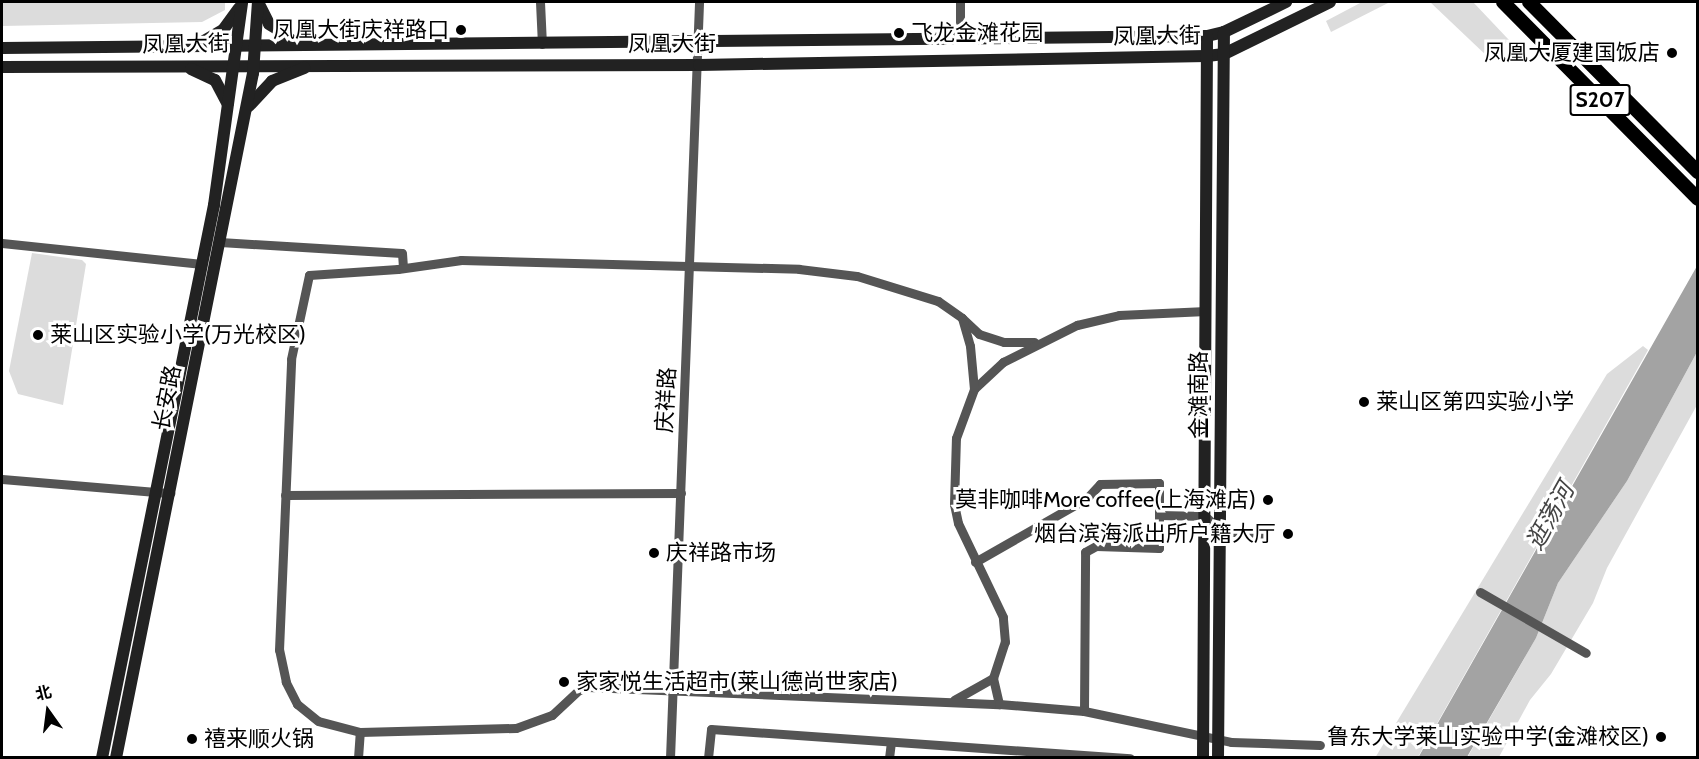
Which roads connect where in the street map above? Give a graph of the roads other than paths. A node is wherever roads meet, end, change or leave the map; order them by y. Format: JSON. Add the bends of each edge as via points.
{"nodes":[{"id":1,"x":242,"y":2,"type":"edge"},
{"id":2,"x":258,"y":2,"type":"edge"},
{"id":3,"x":540,"y":2,"type":"edge"},
{"id":4,"x":699,"y":2,"type":"edge"},
{"id":5,"x":960,"y":2,"type":"edge"},
{"id":6,"x":1286,"y":2,"type":"edge"},
{"id":7,"x":1330,"y":2,"type":"edge"},
{"id":8,"x":1503,"y":2,"type":"edge"},
{"id":9,"x":1529,"y":2,"type":"edge"},
{"id":10,"x":1224,"y":32,"type":"junction"},
{"id":11,"x":1207,"y":36,"type":"junction"},
{"id":12,"x":1149,"y":37,"type":"junction"},
{"id":13,"x":960,"y":40,"type":"junction"},
{"id":14,"x":826,"y":42,"type":"junction"},
{"id":15,"x":542,"y":44,"type":"junction"},
{"id":16,"x":574,"y":44,"type":"junction"},
{"id":17,"x":698,"y":44,"type":"junction"},
{"id":18,"x":256,"y":45,"type":"junction"},
{"id":19,"x":312,"y":45,"type":"junction"},
{"id":20,"x":194,"y":46,"type":"junction"},
{"id":21,"x":238,"y":46,"type":"junction"},
{"id":22,"x":2,"y":48,"type":"edge"},
{"id":23,"x":1224,"y":54,"type":"junction"},
{"id":24,"x":1207,"y":56,"type":"junction"},
{"id":25,"x":1152,"y":57,"type":"junction"},
{"id":26,"x":827,"y":63,"type":"junction"},
{"id":27,"x":254,"y":64,"type":"junction"},
{"id":28,"x":316,"y":64,"type":"junction"},
{"id":29,"x":178,"y":65,"type":"junction"},
{"id":30,"x":235,"y":65,"type":"junction"},
{"id":31,"x":570,"y":65,"type":"junction"},
{"id":32,"x":699,"y":65,"type":"junction"},
{"id":33,"x":2,"y":67,"type":"edge"},
{"id":34,"x":229,"y":107,"type":"junction"},
{"id":35,"x":245,"y":112,"type":"junction"},
{"id":36,"x":1207,"y":158,"type":"junction"},
{"id":37,"x":1222,"y":158,"type":"junction"},
{"id":38,"x":1698,"y":172,"type":"edge"},
{"id":39,"x":1698,"y":199,"type":"edge"},
{"id":40,"x":220,"y":242,"type":"junction"},
{"id":41,"x":2,"y":243,"type":"edge"},
{"id":42,"x":202,"y":264,"type":"junction"},
{"id":43,"x":691,"y":267,"type":"junction"},
{"id":44,"x":403,"y":268,"type":"junction"},
{"id":45,"x":1206,"y":311,"type":"junction"},
{"id":46,"x":962,"y":318,"type":"junction"},
{"id":47,"x":1036,"y":342,"type":"junction"},
{"id":48,"x":975,"y":389,"type":"junction"},
{"id":49,"x":2,"y":479,"type":"edge"},
{"id":50,"x":156,"y":491,"type":"junction"},
{"id":51,"x":170,"y":493,"type":"junction"},
{"id":52,"x":681,"y":493,"type":"junction"},
{"id":53,"x":285,"y":495,"type":"junction"},
{"id":54,"x":1159,"y":515,"type":"junction"},
{"id":55,"x":1204,"y":516,"type":"junction"},
{"id":56,"x":1220,"y":530,"type":"junction"},
{"id":57,"x":1261,"y":536,"type":"dead end"},
{"id":58,"x":975,"y":562,"type":"junction"},
{"id":59,"x":1480,"y":592,"type":"dead end"},
{"id":60,"x":1586,"y":653,"type":"dead end"},
{"id":61,"x":993,"y":678,"type":"junction"},
{"id":62,"x":672,"y":691,"type":"junction"},
{"id":63,"x":954,"y":700,"type":"junction"},
{"id":64,"x":999,"y":704,"type":"junction"},
{"id":65,"x":1084,"y":711,"type":"junction"},
{"id":66,"x":360,"y":732,"type":"junction"},
{"id":67,"x":1203,"y":733,"type":"junction"},
{"id":68,"x":1218,"y":737,"type":"junction"},
{"id":69,"x":891,"y":742,"type":"junction"},
{"id":70,"x":1320,"y":745,"type":"dead end"},
{"id":71,"x":953,"y":753,"type":"edge"},
{"id":72,"x":102,"y":758,"type":"edge"},
{"id":73,"x":116,"y":758,"type":"edge"},
{"id":74,"x":358,"y":758,"type":"edge"},
{"id":75,"x":670,"y":758,"type":"edge"},
{"id":76,"x":708,"y":758,"type":"edge"},
{"id":77,"x":889,"y":758,"type":"edge"},
{"id":78,"x":1130,"y":758,"type":"edge"},
{"id":79,"x":1203,"y":758,"type":"edge"},
{"id":80,"x":1218,"y":758,"type":"edge"}],
"edges":[{"from":1,"to":20,"type":"main road","via":[[231,23]]},
{"from":1,"to":21,"type":"main road","name":"长安路"},
{"from":2,"to":18,"type":"main road","name":"长安路"},
{"from":2,"to":19,"type":"main road","via":[[269,24],[282,35]]},
{"from":3,"to":15,"type":"street"},
{"from":4,"to":17,"type":"street","name":"庆祥路"},
{"from":5,"to":13,"type":"street"},
{"from":6,"to":10,"type":"main road","name":"凤凰大街"},
{"from":7,"to":23,"type":"main road","name":"凤凰大街"},
{"from":8,"to":39,"type":"main road","number":"S207"},
{"from":9,"to":38,"type":"main road","number":"S207"},
{"from":10,"to":11,"type":"main road","name":"凤凰大街"},
{"from":10,"to":23,"type":"main road","name":"金滩南路"},
{"from":11,"to":12,"type":"main road","name":"凤凰大街"},
{"from":11,"to":24,"type":"main road","name":"金滩南路"},
{"from":12,"to":13,"type":"main road","name":"凤凰大街"},
{"from":12,"to":25,"type":"main road","via":[[1131,40],[1126,50],[1132,55]]},
{"from":13,"to":14,"type":"main road","name":"凤凰大街"},
{"from":14,"to":17,"type":"main road","name":"凤凰大街"},
{"from":14,"to":26,"type":"main road","via":[[810,44],[802,52],[806,60]]},
{"from":15,"to":16,"type":"main road","name":"凤凰大街"},
{"from":15,"to":19,"type":"main road","name":"凤凰大街"},
{"from":16,"to":17,"type":"main road","name":"凤凰大街"},
{"from":16,"to":31,"type":"main road","via":[[595,47],[602,55],[593,62]]},
{"from":17,"to":32,"type":"street","name":"庆祥路"},
{"from":18,"to":19,"type":"main road","name":"凤凰大街"},
{"from":18,"to":21,"type":"main road","name":"凤凰大街"},
{"from":18,"to":27,"type":"main road","name":"长安路"},
{"from":20,"to":21,"type":"main road","name":"凤凰大街"},
{"from":20,"to":22,"type":"main road","name":"凤凰大街"},
{"from":21,"to":30,"type":"main road","name":"长安路"},
{"from":23,"to":24,"type":"main road","name":"凤凰大街"},
{"from":23,"to":37,"type":"main road","name":"金滩南路"},
{"from":24,"to":25,"type":"main road","name":"凤凰大街"},
{"from":24,"to":36,"type":"main road","name":"金滩南路"},
{"from":25,"to":26,"type":"main road","name":"凤凰大街"},
{"from":26,"to":32,"type":"main road","name":"凤凰大街"},
{"from":27,"to":28,"type":"main road","name":"凤凰大街"},
{"from":27,"to":30,"type":"main road","name":"凤凰大街"},
{"from":27,"to":35,"type":"main road","name":"长安路"},
{"from":28,"to":31,"type":"main road","name":"凤凰大街"},
{"from":28,"to":35,"type":"main road","via":[[272,81]]},
{"from":29,"to":30,"type":"main road","name":"凤凰大街"},
{"from":29,"to":33,"type":"main road","name":"凤凰大街"},
{"from":29,"to":34,"type":"main road","via":[[215,80]]},
{"from":30,"to":34,"type":"main road","name":"长安路"},
{"from":31,"to":32,"type":"main road","name":"凤凰大街"},
{"from":32,"to":43,"type":"street","name":"庆祥路"},
{"from":34,"to":42,"type":"main road","name":"长安路"},
{"from":35,"to":40,"type":"main road","name":"长安路"},
{"from":36,"to":37,"type":"street"},
{"from":36,"to":45,"type":"main road","name":"金滩南路"},
{"from":37,"to":56,"type":"main road","name":"金滩南路"},
{"from":40,"to":44,"type":"street","via":[[402,253]]},
{"from":40,"to":51,"type":"main road","name":"长安路"},
{"from":41,"to":42,"type":"street"},
{"from":42,"to":50,"type":"main road","name":"长安路"},
{"from":43,"to":44,"type":"street","via":[[461,260]]},
{"from":43,"to":46,"type":"street","via":[[799,269],[857,276],[938,301]]},
{"from":43,"to":52,"type":"street","name":"庆祥路"},
{"from":44,"to":53,"type":"street","via":[[309,275],[291,359]]},
{"from":45,"to":47,"type":"street","via":[[1119,315],[1077,325]]},
{"from":45,"to":55,"type":"main road","name":"金滩南路"},
{"from":46,"to":47,"type":"street","via":[[979,334],[1004,342]]},
{"from":46,"to":48,"type":"street"},
{"from":47,"to":48,"type":"street","via":[[1003,362]]},
{"from":48,"to":58,"type":"street","via":[[956,438],[953,488],[958,523]]},
{"from":49,"to":50,"type":"street"},
{"from":50,"to":51,"type":"street"},
{"from":50,"to":72,"type":"main road","name":"长安路"},
{"from":51,"to":73,"type":"main road","name":"长安路"},
{"from":52,"to":53,"type":"street"},
{"from":52,"to":62,"type":"street","name":"庆祥路"},
{"from":53,"to":66,"type":"street","via":[[279,650],[284,675],[297,704],[318,720]]},
{"from":54,"to":55,"type":"street"},
{"from":54,"to":58,"type":"street","via":[[1159,483],[1100,484],[1087,498]]},
{"from":54,"to":65,"type":"street","via":[[1159,548],[1096,546],[1083,556]]},
{"from":55,"to":56,"type":"street"},
{"from":55,"to":67,"type":"main road","name":"金滩南路"},
{"from":56,"to":57,"type":"street"},
{"from":56,"to":68,"type":"main road","name":"金滩南路"},
{"from":58,"to":61,"type":"street","via":[[1003,617],[1003,655]]},
{"from":59,"to":60,"type":"street"},
{"from":61,"to":63,"type":"street"},
{"from":61,"to":64,"type":"street"},
{"from":62,"to":63,"type":"street"},
{"from":62,"to":66,"type":"street","via":[[588,687],[579,690],[552,715],[516,728]]},
{"from":62,"to":75,"type":"street","name":"庆祥路"},
{"from":63,"to":64,"type":"street"},
{"from":64,"to":65,"type":"street"},
{"from":65,"to":67,"type":"street"},
{"from":66,"to":74,"type":"street"},
{"from":67,"to":68,"type":"street"},
{"from":67,"to":79,"type":"main road","name":"金滩南路"},
{"from":68,"to":70,"type":"street","via":[[1231,742]]},
{"from":68,"to":80,"type":"main road","name":"金滩南路"},
{"from":69,"to":71,"type":"street"},
{"from":69,"to":76,"type":"street","via":[[711,729]]},
{"from":69,"to":77,"type":"street"},
{"from":71,"to":78,"type":"street"}]}
